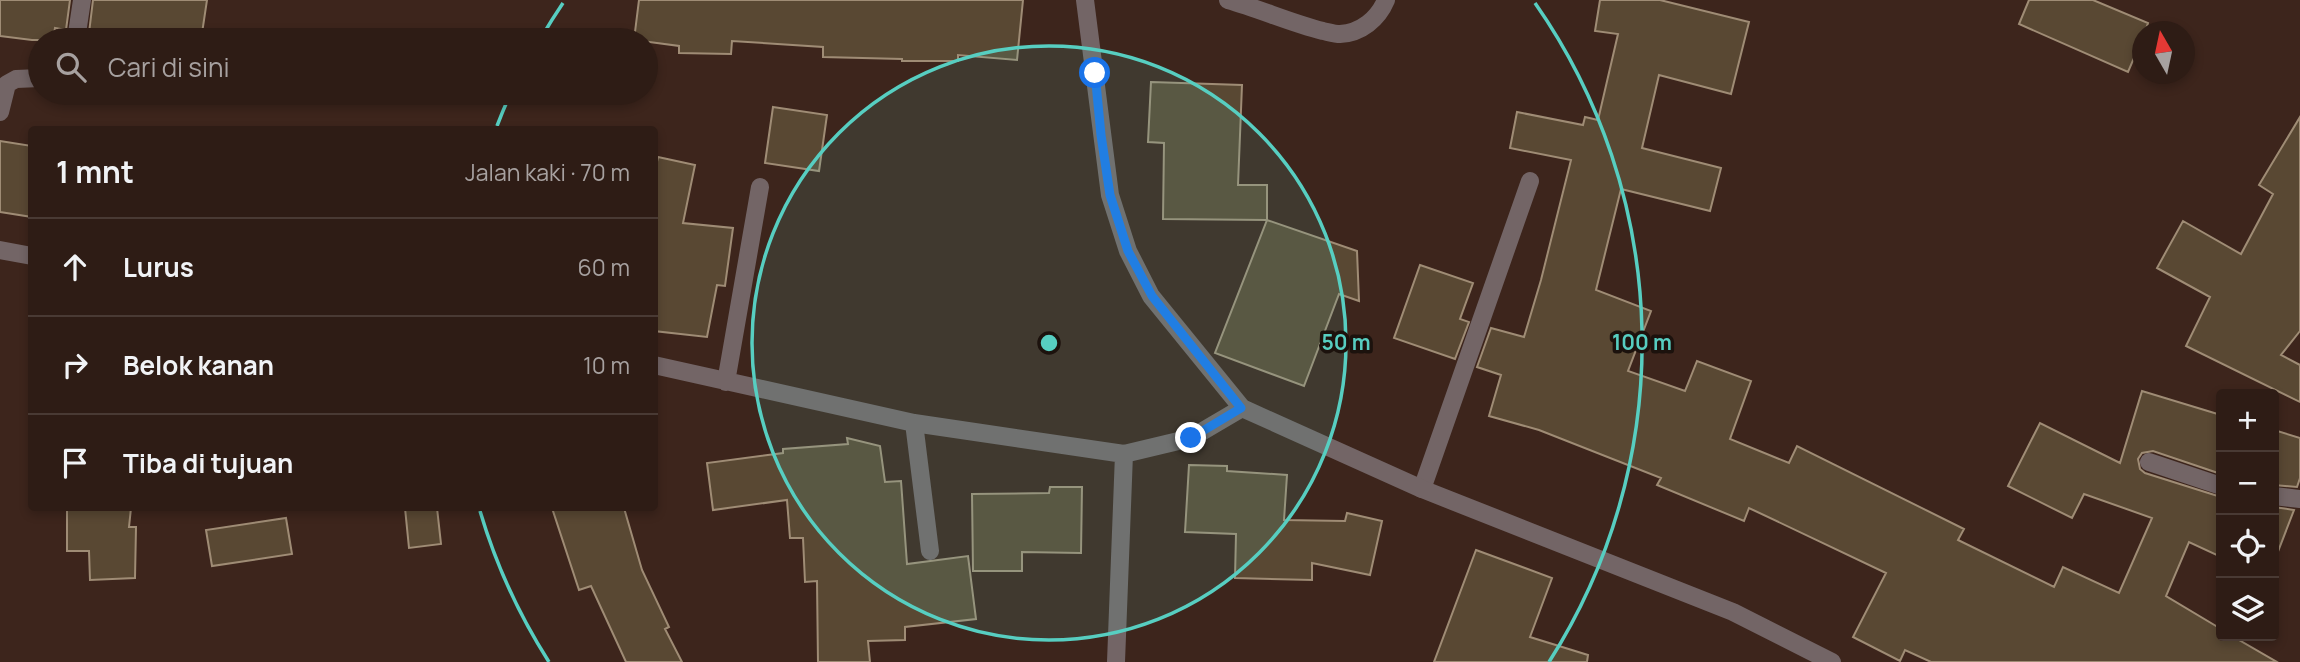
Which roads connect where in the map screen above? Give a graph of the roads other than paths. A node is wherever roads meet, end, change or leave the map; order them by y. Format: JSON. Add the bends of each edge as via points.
{"nodes":[{"id":1,"x":82,"y":0,"type":"edge"},
{"id":2,"x":1085,"y":0,"type":"edge"},
{"id":3,"x":1228,"y":0,"type":"edge"},
{"id":4,"x":1386,"y":0,"type":"edge"},
{"id":5,"x":78,"y":28,"type":"edge"},
{"id":6,"x":28,"y":78,"type":"edge"},
{"id":7,"x":0,"y":112,"type":"edge"},
{"id":8,"x":1530,"y":181,"type":"dead end"},
{"id":9,"x":760,"y":187,"type":"dead end"},
{"id":10,"x":0,"y":250,"type":"edge"},
{"id":11,"x":28,"y":255,"type":"edge"},
{"id":12,"x":658,"y":366,"type":"edge"},
{"id":13,"x":726,"y":382,"type":"junction"},
{"id":14,"x":1241,"y":408,"type":"junction"},
{"id":15,"x":914,"y":423,"type":"junction"},
{"id":16,"x":1124,"y":454,"type":"junction"},
{"id":17,"x":2149,"y":462,"type":"dead end"},
{"id":18,"x":2216,"y":484,"type":"edge"},
{"id":19,"x":1422,"y":489,"type":"junction"},
{"id":20,"x":2279,"y":497,"type":"edge"},
{"id":21,"x":2300,"y":499,"type":"edge"},
{"id":22,"x":930,"y":551,"type":"dead end"},
{"id":23,"x":1116,"y":662,"type":"edge"},
{"id":24,"x":1832,"y":662,"type":"edge"}],
"edges":[{"from":1,"to":5,"type":"street"},
{"from":2,"to":14,"type":"street","via":[[1110,195],[1128,251],[1152,296]]},
{"from":3,"to":4,"type":"street","via":[[1339,34],[1367,26]]},
{"from":6,"to":7,"type":"street","via":[[7,84]]},
{"from":8,"to":19,"type":"street"},
{"from":9,"to":13,"type":"street"},
{"from":10,"to":11,"type":"street"},
{"from":12,"to":13,"type":"street"},
{"from":13,"to":15,"type":"street"},
{"from":14,"to":16,"type":"street","via":[[1191,438]]},
{"from":14,"to":19,"type":"street"},
{"from":15,"to":16,"type":"street"},
{"from":15,"to":22,"type":"street"},
{"from":16,"to":23,"type":"street"},
{"from":17,"to":18,"type":"street"},
{"from":19,"to":24,"type":"street","via":[[1732,612]]},
{"from":20,"to":21,"type":"street"}]}
